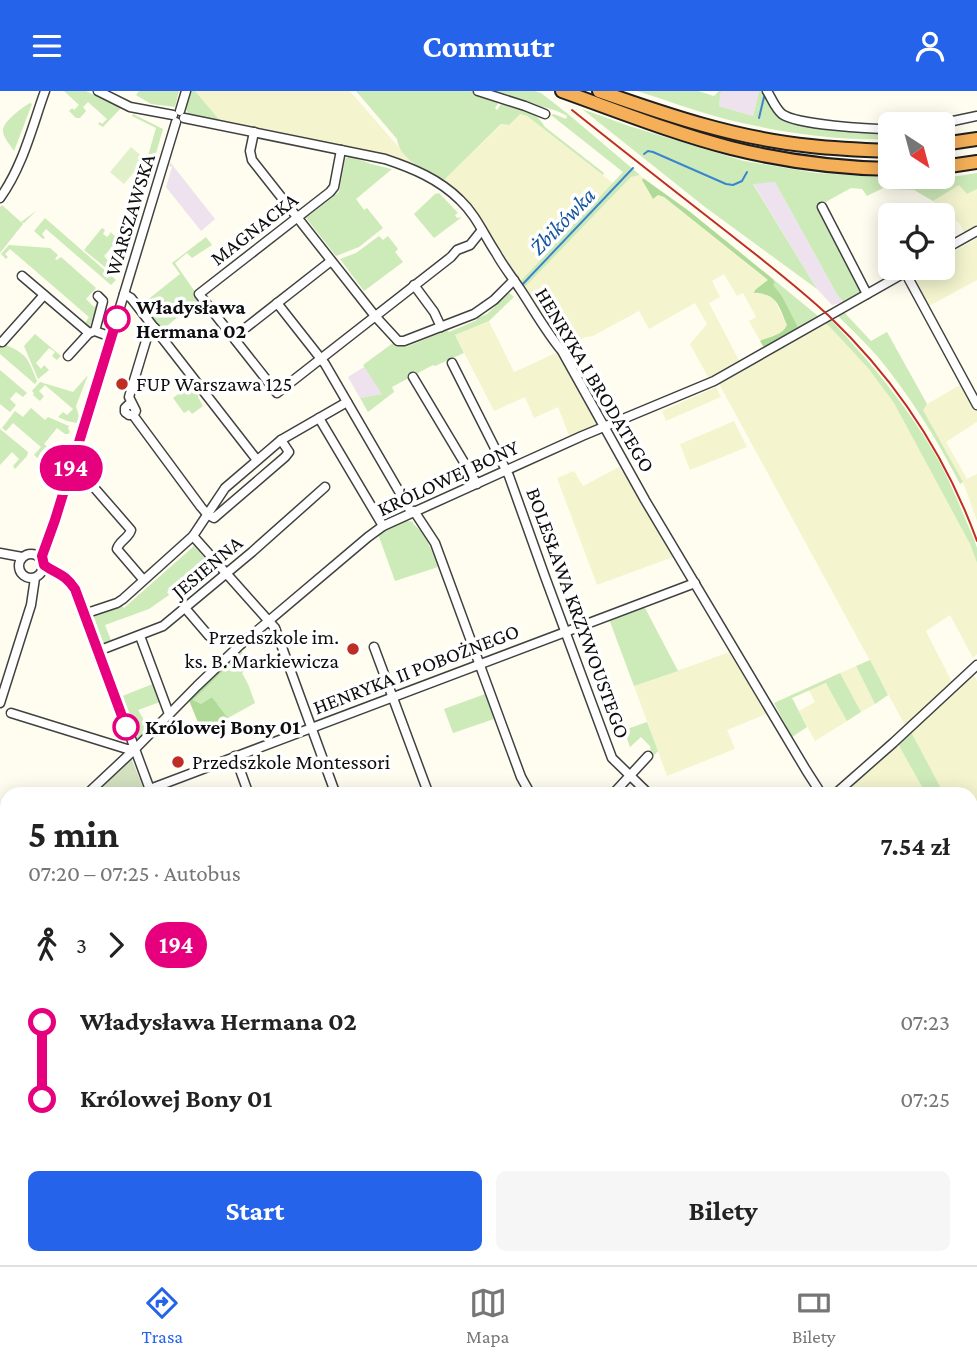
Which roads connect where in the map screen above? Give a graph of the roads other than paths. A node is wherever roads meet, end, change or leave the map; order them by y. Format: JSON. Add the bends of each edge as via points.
{"nodes":[{"id":1,"x":45,"y":91,"type":"edge"},
{"id":2,"x":98,"y":91,"type":"edge"},
{"id":3,"x":186,"y":91,"type":"edge"},
{"id":4,"x":478,"y":91,"type":"edge"},
{"id":5,"x":562,"y":91,"type":"edge"},
{"id":6,"x":598,"y":91,"type":"edge"},
{"id":7,"x":767,"y":91,"type":"edge"},
{"id":8,"x":545,"y":114,"type":"dead end"},
{"id":9,"x":178,"y":116,"type":"junction"},
{"id":10,"x":977,"y":117,"type":"edge"},
{"id":11,"x":956,"y":121,"type":"edge"},
{"id":12,"x":878,"y":129,"type":"edge"},
{"id":13,"x":254,"y":132,"type":"junction"},
{"id":14,"x":977,"y":139,"type":"edge"},
{"id":15,"x":956,"y":142,"type":"edge"},
{"id":16,"x":977,"y":146,"type":"edge"},
{"id":17,"x":956,"y":148,"type":"edge"},
{"id":18,"x":341,"y":150,"type":"junction"},
{"id":19,"x":878,"y":150,"type":"edge"},
{"id":20,"x":977,"y":163,"type":"edge"},
{"id":21,"x":956,"y":165,"type":"edge"},
{"id":22,"x":878,"y":168,"type":"edge"},
{"id":23,"x":0,"y":198,"type":"edge"},
{"id":24,"x":821,"y":207,"type":"dead end"},
{"id":25,"x":297,"y":218,"type":"junction"},
{"id":26,"x":482,"y":230,"type":"junction"},
{"id":27,"x":977,"y":231,"type":"edge"},
{"id":28,"x":955,"y":243,"type":"edge"},
{"id":29,"x":331,"y":261,"type":"junction"},
{"id":30,"x":22,"y":276,"type":"dead end"},
{"id":31,"x":892,"y":280,"type":"edge"},
{"id":32,"x":914,"y":280,"type":"edge"},
{"id":33,"x":414,"y":285,"type":"junction"},
{"id":34,"x":518,"y":286,"type":"junction"},
{"id":35,"x":124,"y":294,"type":"junction"},
{"id":36,"x":867,"y":294,"type":"junction"},
{"id":37,"x":44,"y":295,"type":"junction"},
{"id":38,"x":98,"y":296,"type":"dead end"},
{"id":39,"x":277,"y":303,"type":"junction"},
{"id":40,"x":375,"y":316,"type":"junction"},
{"id":41,"x":441,"y":327,"type":"junction"},
{"id":42,"x":155,"y":328,"type":"junction"},
{"id":43,"x":92,"y":332,"type":"junction"},
{"id":44,"x":111,"y":337,"type":"junction"},
{"id":45,"x":234,"y":337,"type":"junction"},
{"id":46,"x":2,"y":342,"type":"dead end"},
{"id":47,"x":68,"y":356,"type":"dead end"},
{"id":48,"x":320,"y":358,"type":"junction"},
{"id":49,"x":452,"y":363,"type":"dead end"},
{"id":50,"x":413,"y":377,"type":"dead end"},
{"id":51,"x":347,"y":402,"type":"junction"},
{"id":52,"x":977,"y":405,"type":"edge"},
{"id":53,"x":320,"y":418,"type":"junction"},
{"id":54,"x":603,"y":427,"type":"junction"},
{"id":55,"x":281,"y":440,"type":"junction"},
{"id":56,"x":257,"y":460,"type":"junction"},
{"id":57,"x":507,"y":471,"type":"junction"},
{"id":58,"x":91,"y":484,"type":"dead end"},
{"id":59,"x":477,"y":484,"type":"junction"},
{"id":60,"x":325,"y":487,"type":"dead end"},
{"id":61,"x":413,"y":511,"type":"junction"},
{"id":62,"x":207,"y":513,"type":"junction"},
{"id":63,"x":383,"y":526,"type":"junction"},
{"id":64,"x":193,"y":536,"type":"junction"},
{"id":65,"x":0,"y":555,"type":"edge"},
{"id":66,"x":21,"y":562,"type":"junction"},
{"id":67,"x":37,"y":568,"type":"junction"},
{"id":68,"x":226,"y":574,"type":"junction"},
{"id":69,"x":141,"y":577,"type":"dead end"},
{"id":70,"x":695,"y":583,"type":"junction"},
{"id":71,"x":185,"y":608,"type":"junction"},
{"id":72,"x":84,"y":614,"type":"junction"},
{"id":73,"x":268,"y":621,"type":"junction"},
{"id":74,"x":566,"y":632,"type":"junction"},
{"id":75,"x":140,"y":636,"type":"junction"},
{"id":76,"x":209,"y":636,"type":"dead end"},
{"id":77,"x":373,"y":647,"type":"dead end"},
{"id":78,"x":98,"y":651,"type":"junction"},
{"id":79,"x":480,"y":664,"type":"junction"},
{"id":80,"x":977,"y":665,"type":"edge"},
{"id":81,"x":392,"y":697,"type":"junction"},
{"id":82,"x":0,"y":703,"type":"edge"},
{"id":83,"x":11,"y":713,"type":"dead end"},
{"id":84,"x":169,"y":714,"type":"junction"},
{"id":85,"x":311,"y":727,"type":"junction"},
{"id":86,"x":135,"y":749,"type":"junction"},
{"id":87,"x":235,"y":756,"type":"junction"},
{"id":88,"x":648,"y":756,"type":"dead end"},
{"id":89,"x":629,"y":775,"type":"junction"},
{"id":90,"x":95,"y":787,"type":"edge"},
{"id":91,"x":149,"y":787,"type":"edge"},
{"id":92,"x":163,"y":787,"type":"edge"},
{"id":93,"x":246,"y":787,"type":"edge"},
{"id":94,"x":333,"y":787,"type":"edge"},
{"id":95,"x":426,"y":787,"type":"edge"},
{"id":96,"x":527,"y":787,"type":"edge"},
{"id":97,"x":618,"y":787,"type":"edge"},
{"id":98,"x":642,"y":787,"type":"edge"},
{"id":99,"x":817,"y":787,"type":"edge"},
{"id":100,"x":843,"y":787,"type":"edge"}],
"edges":[{"from":1,"to":23,"type":"street","via":[[20,162]]},
{"from":2,"to":9,"type":"street","name":"HENRYKA I BRODATEGO","via":[[130,107]]},
{"from":3,"to":9,"type":"street","name":"WARSZAWSKA"},
{"from":4,"to":8,"type":"street"},
{"from":5,"to":22,"type":"highway","via":[[730,147],[783,159]]},
{"from":6,"to":19,"type":"highway","via":[[700,124],[781,142]]},
{"from":7,"to":12,"type":"street","via":[[780,112],[792,119]]},
{"from":9,"to":13,"type":"street","name":"HENRYKA I BRODATEGO"},
{"from":9,"to":35,"type":"street","name":"WARSZAWSKA"},
{"from":10,"to":11,"type":"street"},
{"from":13,"to":18,"type":"street","name":"HENRYKA I BRODATEGO"},
{"from":13,"to":25,"type":"street","via":[[250,156]]},
{"from":14,"to":15,"type":"highway"},
{"from":16,"to":17,"type":"highway"},
{"from":18,"to":25,"type":"street","name":"MAGNACKA","via":[[334,187]]},
{"from":18,"to":26,"type":"street","name":"HENRYKA I BRODATEGO","via":[[385,159],[425,175],[461,201]]},
{"from":20,"to":21,"type":"highway"},
{"from":24,"to":36,"type":"street"},
{"from":25,"to":29,"type":"street"},
{"from":25,"to":45,"type":"street","name":"MAGNACKA","via":[[199,294]]},
{"from":26,"to":33,"type":"street","via":[[470,245]]},
{"from":26,"to":34,"type":"street","name":"HENRYKA I BRODATEGO"},
{"from":27,"to":28,"type":"street"},
{"from":29,"to":39,"type":"street"},
{"from":29,"to":40,"type":"street"},
{"from":30,"to":37,"type":"street"},
{"from":31,"to":36,"type":"street","name":"KRÓLOWEJ BONY"},
{"from":32,"to":52,"type":"street"},
{"from":33,"to":40,"type":"street"},
{"from":33,"to":41,"type":"street"},
{"from":34,"to":41,"type":"street","via":[[474,314]]},
{"from":34,"to":54,"type":"street","name":"HENRYKA I BRODATEGO","via":[[562,351]]},
{"from":35,"to":42,"type":"street"},
{"from":35,"to":44,"type":"street","name":"WARSZAWSKA"},
{"from":36,"to":54,"type":"street","name":"KRÓLOWEJ BONY","via":[[714,381]]},
{"from":37,"to":43,"type":"street"},
{"from":37,"to":46,"type":"street"},
{"from":38,"to":43,"type":"street","via":[[103,301]]},
{"from":39,"to":45,"type":"street"},
{"from":39,"to":48,"type":"street"},
{"from":40,"to":41,"type":"street","via":[[398,341]]},
{"from":40,"to":48,"type":"street"},
{"from":42,"to":56,"type":"street"},
{"from":42,"to":62,"type":"street","via":[[148,334],[126,414],[133,415]]},
{"from":43,"to":44,"type":"street"},
{"from":43,"to":47,"type":"street"},
{"from":44,"to":67,"type":"street","name":"WARSZAWSKA"},
{"from":45,"to":48,"type":"street","via":[[277,393]]},
{"from":48,"to":51,"type":"street"},
{"from":49,"to":57,"type":"street","name":"BOLESŁAWA KRZYWOUSTEGO"},
{"from":50,"to":59,"type":"street"},
{"from":51,"to":53,"type":"street"},
{"from":51,"to":61,"type":"street"},
{"from":53,"to":55,"type":"street"},
{"from":53,"to":63,"type":"street"},
{"from":54,"to":57,"type":"street","name":"KRÓLOWEJ BONY"},
{"from":54,"to":70,"type":"street","name":"HENRYKA I BRODATEGO"},
{"from":55,"to":56,"type":"street"},
{"from":55,"to":62,"type":"street","via":[[289,452],[285,457],[216,518]]},
{"from":56,"to":62,"type":"street","via":[[225,488]]},
{"from":57,"to":59,"type":"street","name":"KRÓLOWEJ BONY"},
{"from":57,"to":74,"type":"street","name":"BOLESŁAWA KRZYWOUSTEGO"},
{"from":58,"to":69,"type":"street","via":[[131,530],[117,549]]},
{"from":59,"to":61,"type":"street","name":"KRÓLOWEJ BONY"},
{"from":60,"to":68,"type":"street","name":"JESIENNA"},
{"from":61,"to":63,"type":"street","name":"KRÓLOWEJ BONY"},
{"from":61,"to":79,"type":"street","via":[[435,543]]},
{"from":62,"to":64,"type":"street"},
{"from":63,"to":73,"type":"street","name":"KRÓLOWEJ BONY"},
{"from":64,"to":68,"type":"street"},
{"from":64,"to":72,"type":"street","via":[[123,599]]},
{"from":65,"to":66,"type":"street"},
{"from":66,"to":67,"type":"street","via":[[28,554]]},
{"from":66,"to":67,"type":"street","via":[[21,573]]},
{"from":67,"to":72,"type":"street","via":[[64,576]]},
{"from":67,"to":82,"type":"street","name":"WARSZAWSKA"},
{"from":68,"to":71,"type":"street","name":"JESIENNA"},
{"from":68,"to":73,"type":"street"},
{"from":70,"to":74,"type":"street","name":"HENRYKA II POBOŻNEGO"},
{"from":70,"to":99,"type":"street","name":"HENRYKA I BRODATEGO"},
{"from":71,"to":75,"type":"street","name":"JESIENNA","via":[[163,626]]},
{"from":71,"to":76,"type":"street"},
{"from":72,"to":78,"type":"street"},
{"from":73,"to":84,"type":"street","name":"KRÓLOWEJ BONY"},
{"from":73,"to":85,"type":"street","via":[[275,628]]},
{"from":74,"to":79,"type":"street","name":"HENRYKA II POBOŻNEGO"},
{"from":74,"to":89,"type":"street","name":"BOLESŁAWA KRZYWOUSTEGO","via":[[612,758]]},
{"from":75,"to":78,"type":"street","name":"JESIENNA"},
{"from":75,"to":84,"type":"street"},
{"from":77,"to":81,"type":"street"},
{"from":78,"to":86,"type":"street"},
{"from":79,"to":81,"type":"street","name":"HENRYKA II POBOŻNEGO"},
{"from":79,"to":96,"type":"street"},
{"from":80,"to":100,"type":"street"},
{"from":81,"to":85,"type":"street","name":"HENRYKA II POBOŻNEGO"},
{"from":81,"to":95,"type":"street"},
{"from":83,"to":86,"type":"street"},
{"from":84,"to":86,"type":"street","name":"KRÓLOWEJ BONY"},
{"from":85,"to":87,"type":"street","name":"HENRYKA II POBOŻNEGO"},
{"from":85,"to":94,"type":"street"},
{"from":86,"to":90,"type":"street","name":"KRÓLOWEJ BONY"},
{"from":86,"to":91,"type":"street"},
{"from":87,"to":92,"type":"street","name":"HENRYKA II POBOŻNEGO"},
{"from":87,"to":93,"type":"street"},
{"from":88,"to":89,"type":"street"},
{"from":89,"to":97,"type":"street"},
{"from":89,"to":98,"type":"street","name":"BOLESŁAWA KRZYWOUSTEGO"}]}
